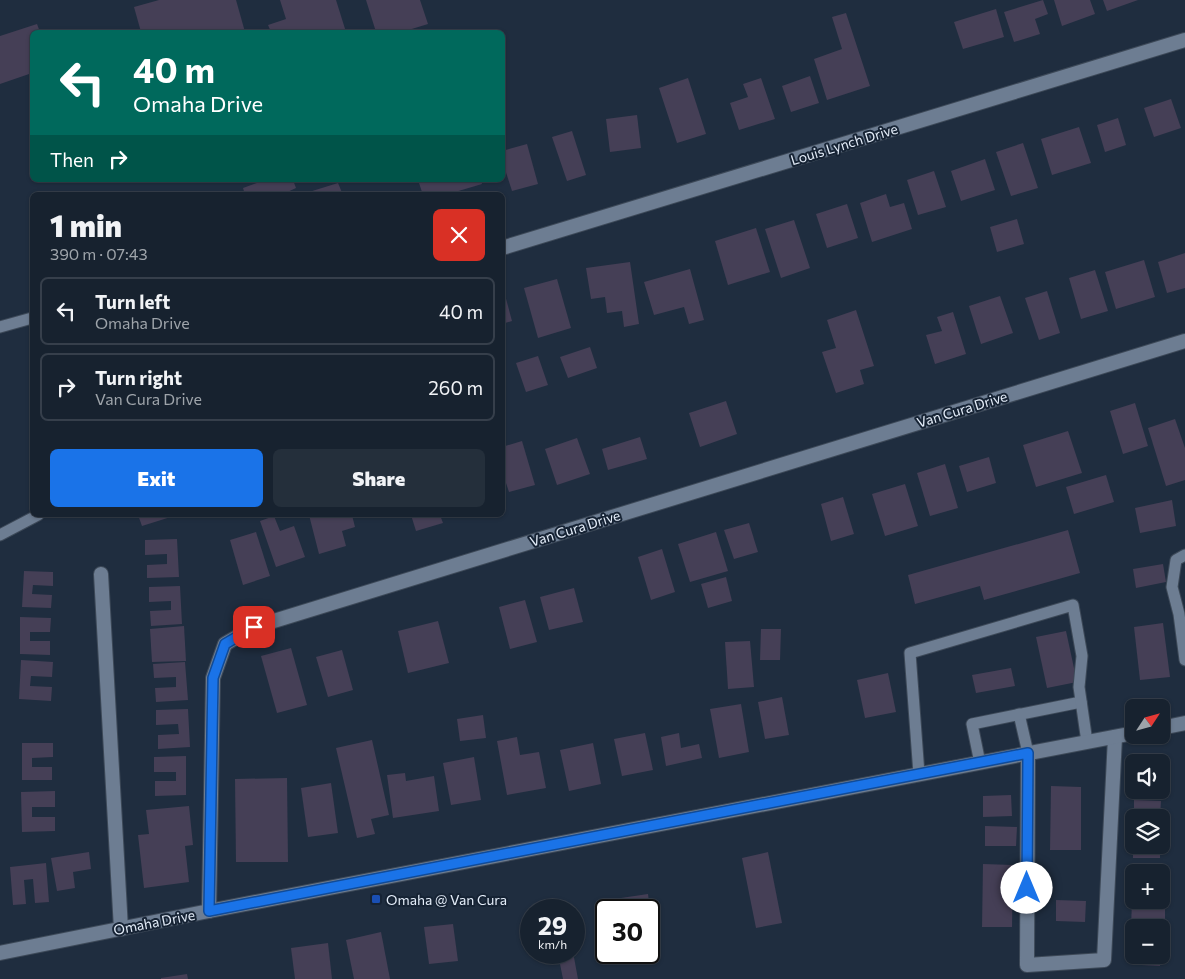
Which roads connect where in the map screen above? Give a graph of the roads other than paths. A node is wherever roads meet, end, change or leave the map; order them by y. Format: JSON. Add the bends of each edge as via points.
{"nodes":[{"id":1,"x":1185,"y":40,"type":"edge"},
{"id":2,"x":505,"y":247,"type":"edge"},
{"id":3,"x":30,"y":319,"type":"edge"},
{"id":4,"x":0,"y":327,"type":"edge"},
{"id":5,"x":1185,"y":341,"type":"edge"},
{"id":6,"x":34,"y":517,"type":"edge"},
{"id":7,"x":0,"y":535,"type":"edge"},
{"id":8,"x":1185,"y":555,"type":"edge"},
{"id":9,"x":101,"y":574,"type":"dead end"},
{"id":10,"x":1182,"y":613,"type":"edge"},
{"id":11,"x":1185,"y":660,"type":"edge"},
{"id":12,"x":1081,"y":702,"type":"junction"},
{"id":13,"x":1019,"y":714,"type":"junction"},
{"id":14,"x":1185,"y":723,"type":"edge"},
{"id":15,"x":1170,"y":726,"type":"edge"},
{"id":16,"x":1125,"y":734,"type":"edge"},
{"id":17,"x":1115,"y":736,"type":"junction"},
{"id":18,"x":1087,"y":742,"type":"junction"},
{"id":19,"x":1028,"y":753,"type":"junction"},
{"id":20,"x":980,"y":763,"type":"junction"},
{"id":21,"x":919,"y":774,"type":"junction"},
{"id":22,"x":209,"y":911,"type":"junction"},
{"id":23,"x":121,"y":929,"type":"junction"},
{"id":24,"x":0,"y":953,"type":"edge"}],
"edges":[{"from":1,"to":2,"type":"street","name":"Louis Lynch Drive"},
{"from":3,"to":4,"type":"lane"},
{"from":5,"to":22,"type":"street","name":"Van Cura Drive","via":[[254,627],[225,644],[213,678]]},
{"from":6,"to":7,"type":"lane"},
{"from":8,"to":10,"type":"lane","via":[[1176,560],[1172,587]]},
{"from":9,"to":23,"type":"street"},
{"from":10,"to":11,"type":"lane"},
{"from":12,"to":13,"type":"lane"},
{"from":12,"to":18,"type":"lane"},
{"from":12,"to":21,"type":"lane","via":[[1082,656],[1073,605],[910,653]]},
{"from":13,"to":19,"type":"lane"},
{"from":13,"to":20,"type":"lane","via":[[972,724]]},
{"from":14,"to":15,"type":"street"},
{"from":16,"to":17,"type":"street","name":"Omaha Drive"},
{"from":17,"to":18,"type":"street","name":"Omaha Drive"},
{"from":17,"to":19,"type":"street","via":[[1104,960],[1027,965]]},
{"from":18,"to":19,"type":"street","name":"Omaha Drive"},
{"from":19,"to":20,"type":"street","name":"Omaha Drive"},
{"from":20,"to":21,"type":"street","name":"Omaha Drive"},
{"from":21,"to":22,"type":"street","name":"Omaha Drive"},
{"from":22,"to":23,"type":"street","name":"Omaha Drive"},
{"from":23,"to":24,"type":"street","name":"Omaha Drive"}]}
